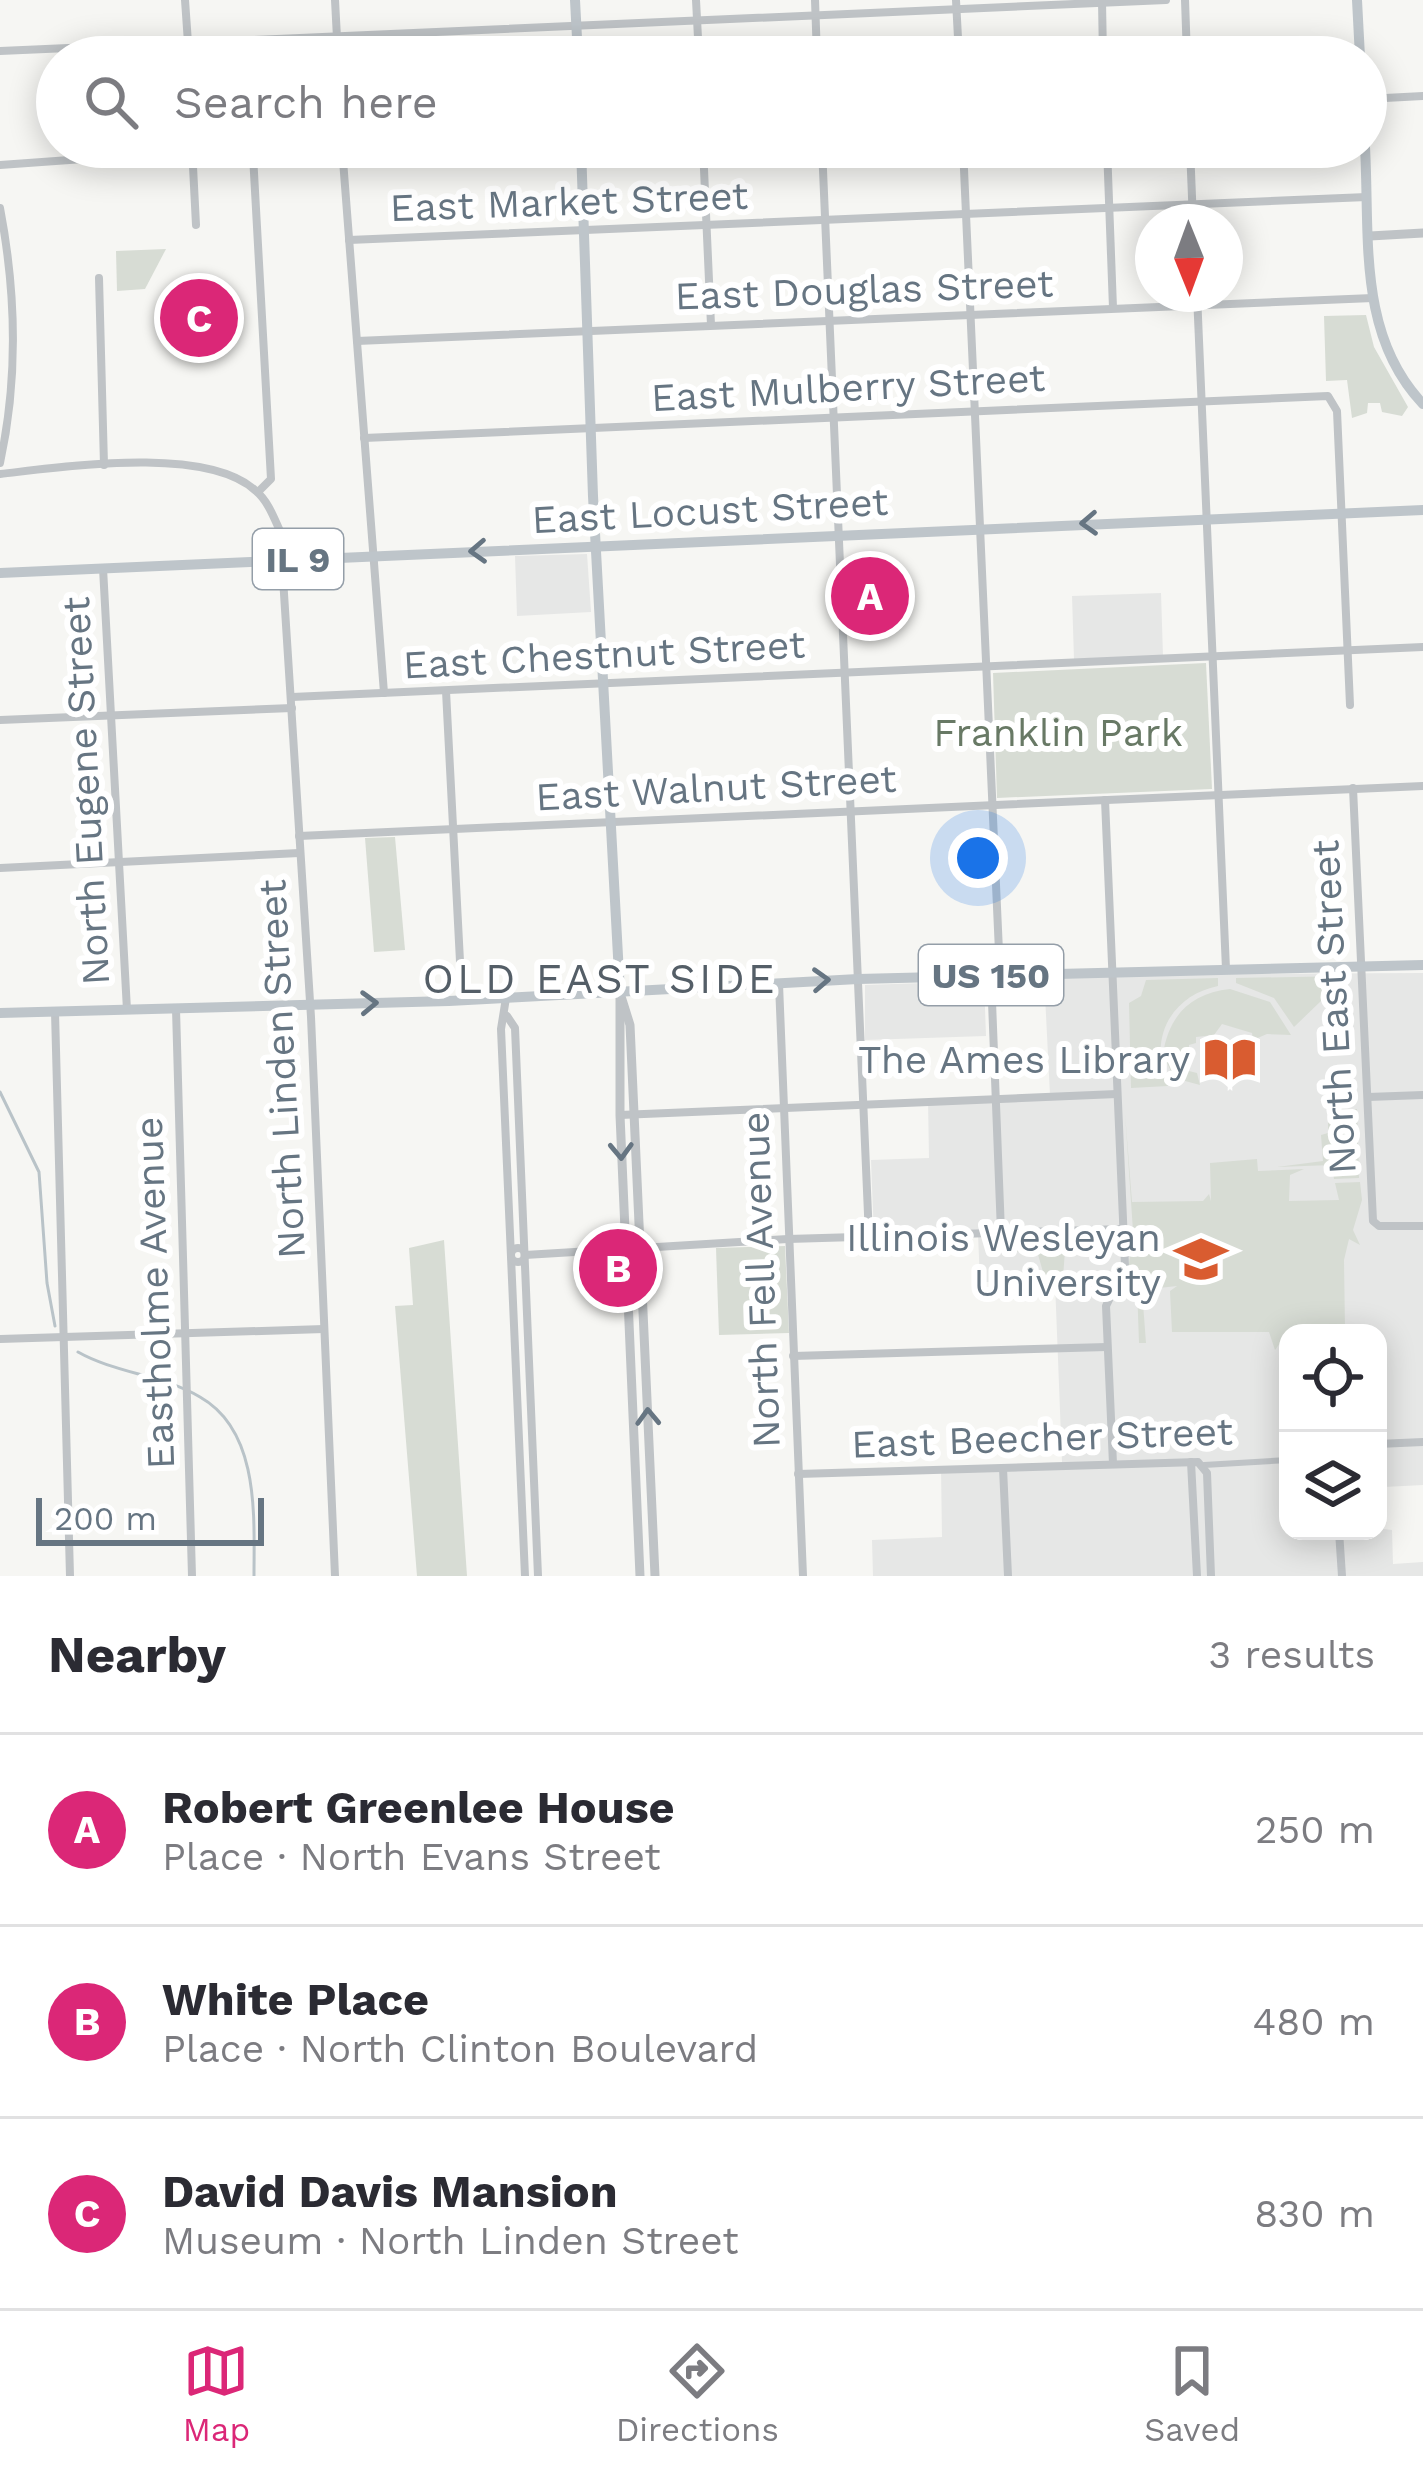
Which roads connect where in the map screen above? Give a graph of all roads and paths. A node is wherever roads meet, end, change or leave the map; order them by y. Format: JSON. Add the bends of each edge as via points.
{"nodes":[{"id":1,"x":185,"y":0,"type":"edge"},
{"id":2,"x":335,"y":0,"type":"edge"},
{"id":3,"x":575,"y":0,"type":"edge"},
{"id":4,"x":696,"y":0,"type":"edge"},
{"id":5,"x":815,"y":0,"type":"edge"},
{"id":6,"x":1166,"y":0,"type":"edge"},
{"id":7,"x":1185,"y":0,"type":"edge"},
{"id":8,"x":1358,"y":0,"type":"edge"},
{"id":9,"x":1102,"y":1,"type":"edge"},
{"id":10,"x":956,"y":5,"type":"edge"},
{"id":11,"x":816,"y":16,"type":"junction"},
{"id":12,"x":697,"y":21,"type":"junction"},
{"id":13,"x":577,"y":26,"type":"junction"},
{"id":14,"x":187,"y":36,"type":"edge"},
{"id":15,"x":338,"y":36,"type":"edge"},
{"id":16,"x":360,"y":36,"type":"edge"},
{"id":17,"x":577,"y":36,"type":"edge"},
{"id":18,"x":698,"y":36,"type":"edge"},
{"id":19,"x":816,"y":36,"type":"edge"},
{"id":20,"x":958,"y":36,"type":"edge"},
{"id":21,"x":1103,"y":36,"type":"edge"},
{"id":22,"x":1186,"y":36,"type":"edge"},
{"id":23,"x":1359,"y":36,"type":"edge"},
{"id":24,"x":36,"y":49,"type":"edge"},
{"id":25,"x":0,"y":51,"type":"edge"},
{"id":26,"x":1423,"y":96,"type":"edge"},
{"id":27,"x":1387,"y":98,"type":"edge"},
{"id":28,"x":36,"y":162,"type":"edge"},
{"id":29,"x":0,"y":165,"type":"edge"},
{"id":30,"x":193,"y":168,"type":"edge"},
{"id":31,"x":254,"y":168,"type":"edge"},
{"id":32,"x":344,"y":168,"type":"edge"},
{"id":33,"x":582,"y":168,"type":"edge"},
{"id":34,"x":704,"y":168,"type":"edge"},
{"id":35,"x":823,"y":168,"type":"edge"},
{"id":36,"x":964,"y":168,"type":"edge"},
{"id":37,"x":1107,"y":168,"type":"edge"},
{"id":38,"x":1191,"y":168,"type":"edge"},
{"id":39,"x":1366,"y":168,"type":"edge"},
{"id":40,"x":1368,"y":196,"type":"junction"},
{"id":41,"x":1192,"y":204,"type":"joint"},
{"id":42,"x":1135,"y":207,"type":"edge"},
{"id":43,"x":0,"y":208,"type":"edge"},
{"id":44,"x":1109,"y":208,"type":"junction"},
{"id":45,"x":965,"y":214,"type":"junction"},
{"id":46,"x":825,"y":220,"type":"junction"},
{"id":47,"x":196,"y":225,"type":"dead end"},
{"id":48,"x":707,"y":225,"type":"junction"},
{"id":49,"x":584,"y":230,"type":"junction"},
{"id":50,"x":1423,"y":233,"type":"edge"},
{"id":51,"x":1370,"y":236,"type":"junction"},
{"id":52,"x":349,"y":240,"type":"junction"},
{"id":53,"x":99,"y":278,"type":"dead end"},
{"id":54,"x":1373,"y":298,"type":"junction"},
{"id":55,"x":1243,"y":299,"type":"edge"},
{"id":56,"x":1135,"y":306,"type":"edge"},
{"id":57,"x":1113,"y":308,"type":"junction"},
{"id":58,"x":1197,"y":312,"type":"edge"},
{"id":59,"x":970,"y":314,"type":"junction"},
{"id":60,"x":829,"y":320,"type":"junction"},
{"id":61,"x":711,"y":326,"type":"junction"},
{"id":62,"x":587,"y":331,"type":"junction"},
{"id":63,"x":357,"y":341,"type":"junction"},
{"id":64,"x":1201,"y":400,"type":"junction"},
{"id":65,"x":1423,"y":404,"type":"edge"},
{"id":66,"x":974,"y":412,"type":"junction"},
{"id":67,"x":832,"y":417,"type":"junction"},
{"id":68,"x":591,"y":428,"type":"junction"},
{"id":69,"x":364,"y":438,"type":"junction"},
{"id":70,"x":0,"y":464,"type":"edge"},
{"id":71,"x":104,"y":464,"type":"junction"},
{"id":72,"x":0,"y":473,"type":"edge"},
{"id":73,"x":258,"y":492,"type":"junction"},
{"id":74,"x":1423,"y":510,"type":"edge"},
{"id":75,"x":1342,"y":514,"type":"junction"},
{"id":76,"x":1206,"y":517,"type":"junction"},
{"id":77,"x":978,"y":527,"type":"junction"},
{"id":78,"x":837,"y":533,"type":"junction"},
{"id":79,"x":595,"y":545,"type":"junction"},
{"id":80,"x":371,"y":556,"type":"junction"},
{"id":81,"x":284,"y":560,"type":"junction"},
{"id":82,"x":104,"y":568,"type":"junction"},
{"id":83,"x":0,"y":573,"type":"edge"},
{"id":84,"x":1423,"y":647,"type":"edge"},
{"id":85,"x":1348,"y":650,"type":"junction"},
{"id":86,"x":1212,"y":657,"type":"junction"},
{"id":87,"x":985,"y":667,"type":"junction"},
{"id":88,"x":843,"y":673,"type":"junction"},
{"id":89,"x":602,"y":684,"type":"junction"},
{"id":90,"x":446,"y":691,"type":"junction"},
{"id":91,"x":384,"y":693,"type":"junction"},
{"id":92,"x":292,"y":702,"type":"junction"},
{"id":93,"x":1350,"y":706,"type":"dead end"},
{"id":94,"x":110,"y":715,"type":"junction"},
{"id":95,"x":0,"y":720,"type":"edge"},
{"id":96,"x":1423,"y":786,"type":"edge"},
{"id":97,"x":1353,"y":788,"type":"junction"},
{"id":98,"x":1218,"y":794,"type":"junction"},
{"id":99,"x":1105,"y":800,"type":"junction"},
{"id":100,"x":992,"y":805,"type":"junction"},
{"id":101,"x":848,"y":811,"type":"junction"},
{"id":102,"x":609,"y":822,"type":"junction"},
{"id":103,"x":453,"y":828,"type":"junction"},
{"id":104,"x":299,"y":836,"type":"junction"},
{"id":105,"x":299,"y":853,"type":"junction"},
{"id":106,"x":118,"y":862,"type":"junction"},
{"id":107,"x":0,"y":868,"type":"edge"},
{"id":108,"x":1423,"y":965,"type":"edge"},
{"id":109,"x":1361,"y":967,"type":"junction"},
{"id":110,"x":1226,"y":969,"type":"junction"},
{"id":111,"x":1113,"y":972,"type":"junction"},
{"id":112,"x":995,"y":975,"type":"junction"},
{"id":113,"x":858,"y":979,"type":"junction"},
{"id":114,"x":778,"y":982,"type":"junction"},
{"id":115,"x":620,"y":993,"type":"junction"},
{"id":116,"x":506,"y":998,"type":"junction"},
{"id":117,"x":462,"y":1000,"type":"junction"},
{"id":118,"x":309,"y":1005,"type":"junction"},
{"id":119,"x":176,"y":1009,"type":"junction"},
{"id":120,"x":127,"y":1010,"type":"junction"},
{"id":121,"x":55,"y":1012,"type":"junction"},
{"id":122,"x":0,"y":1013,"type":"edge"},
{"id":123,"x":506,"y":1014,"type":"junction"},
{"id":124,"x":1117,"y":1094,"type":"junction"},
{"id":125,"x":1368,"y":1096,"type":"junction"},
{"id":126,"x":1423,"y":1096,"type":"edge"},
{"id":127,"x":994,"y":1097,"type":"junction"},
{"id":128,"x":862,"y":1102,"type":"junction"},
{"id":129,"x":783,"y":1105,"type":"junction"},
{"id":130,"x":635,"y":1114,"type":"junction"},
{"id":131,"x":620,"y":1115,"type":"junction"},
{"id":132,"x":506,"y":1133,"type":"junction"},
{"id":133,"x":520,"y":1133,"type":"junction"},
{"id":134,"x":1423,"y":1226,"type":"edge"},
{"id":135,"x":1123,"y":1229,"type":"junction"},
{"id":136,"x":1001,"y":1232,"type":"junction"},
{"id":137,"x":869,"y":1237,"type":"junction"},
{"id":138,"x":788,"y":1239,"type":"junction"},
{"id":139,"x":641,"y":1248,"type":"junction"},
{"id":140,"x":625,"y":1249,"type":"junction"},
{"id":141,"x":511,"y":1255,"type":"junction"},
{"id":142,"x":525,"y":1255,"type":"junction"},
{"id":143,"x":324,"y":1329,"type":"junction"},
{"id":144,"x":185,"y":1334,"type":"junction"},
{"id":145,"x":62,"y":1337,"type":"junction"},
{"id":146,"x":0,"y":1339,"type":"edge"},
{"id":147,"x":1107,"y":1347,"type":"junction"},
{"id":148,"x":793,"y":1356,"type":"junction"},
{"id":149,"x":630,"y":1362,"type":"junction"},
{"id":150,"x":646,"y":1362,"type":"junction"},
{"id":151,"x":531,"y":1420,"type":"junction"},
{"id":152,"x":518,"y":1421,"type":"junction"},
{"id":153,"x":1423,"y":1442,"type":"edge"},
{"id":154,"x":1387,"y":1444,"type":"edge"},
{"id":155,"x":520,"y":1456,"type":"junction"},
{"id":156,"x":533,"y":1456,"type":"junction"},
{"id":157,"x":1279,"y":1461,"type":"edge"},
{"id":158,"x":1191,"y":1462,"type":"junction"},
{"id":159,"x":1113,"y":1465,"type":"junction"},
{"id":160,"x":1204,"y":1465,"type":"junction"},
{"id":161,"x":1003,"y":1468,"type":"junction"},
{"id":162,"x":798,"y":1474,"type":"junction"},
{"id":163,"x":635,"y":1480,"type":"junction"},
{"id":164,"x":650,"y":1480,"type":"junction"},
{"id":165,"x":1340,"y":1540,"type":"edge"},
{"id":166,"x":70,"y":1576,"type":"edge"},
{"id":167,"x":192,"y":1576,"type":"edge"},
{"id":168,"x":335,"y":1576,"type":"edge"},
{"id":169,"x":525,"y":1576,"type":"edge"},
{"id":170,"x":538,"y":1576,"type":"edge"},
{"id":171,"x":640,"y":1576,"type":"edge"},
{"id":172,"x":655,"y":1576,"type":"edge"},
{"id":173,"x":802,"y":1576,"type":"edge"},
{"id":174,"x":1008,"y":1576,"type":"edge"},
{"id":175,"x":1197,"y":1576,"type":"edge"},
{"id":176,"x":1211,"y":1576,"type":"edge"},
{"id":177,"x":1342,"y":1576,"type":"edge"}],
"edges":[{"from":1,"to":14,"type":"street"},
{"from":2,"to":15,"type":"street"},
{"from":3,"to":13,"type":"main road"},
{"from":4,"to":12,"type":"street"},
{"from":5,"to":11,"type":"street"},
{"from":6,"to":9,"type":"street"},
{"from":7,"to":22,"type":"street"},
{"from":8,"to":23,"type":"main road"},
{"from":9,"to":10,"type":"street"},
{"from":9,"to":21,"type":"street"},
{"from":10,"to":11,"type":"street"},
{"from":10,"to":20,"type":"street"},
{"from":11,"to":12,"type":"street"},
{"from":11,"to":19,"type":"street"},
{"from":12,"to":13,"type":"street"},
{"from":12,"to":18,"type":"street"},
{"from":13,"to":16,"type":"street"},
{"from":13,"to":17,"type":"main road"},
{"from":24,"to":25,"type":"street"},
{"from":26,"to":27,"type":"street"},
{"from":28,"to":29,"type":"street"},
{"from":30,"to":47,"type":"street"},
{"from":31,"to":73,"type":"street","via":[[271,427],[271,479]]},
{"from":32,"to":52,"type":"street"},
{"from":33,"to":49,"type":"main road"},
{"from":34,"to":48,"type":"street"},
{"from":35,"to":46,"type":"street"},
{"from":36,"to":45,"type":"street"},
{"from":37,"to":44,"type":"street"},
{"from":38,"to":41,"type":"street"},
{"from":39,"to":40,"type":"main road"},
{"from":40,"to":41,"type":"street","name":"East Market Street"},
{"from":40,"to":51,"type":"main road"},
{"from":42,"to":44,"type":"street","name":"East Market Street"},
{"from":43,"to":70,"type":"street","via":[[12,325]]},
{"from":44,"to":45,"type":"street","name":"East Market Street"},
{"from":44,"to":57,"type":"street"},
{"from":45,"to":46,"type":"street","name":"East Market Street"},
{"from":45,"to":59,"type":"street"},
{"from":46,"to":48,"type":"street","name":"East Market Street"},
{"from":46,"to":60,"type":"street"},
{"from":48,"to":49,"type":"street","name":"East Market Street"},
{"from":48,"to":61,"type":"street"},
{"from":49,"to":52,"type":"street","name":"East Market Street"},
{"from":49,"to":62,"type":"main road"},
{"from":50,"to":51,"type":"street"},
{"from":51,"to":54,"type":"main road"},
{"from":52,"to":63,"type":"street"},
{"from":53,"to":71,"type":"street"},
{"from":54,"to":55,"type":"street","name":"East Douglas Street"},
{"from":54,"to":65,"type":"main road","via":[[1385,349]]},
{"from":56,"to":57,"type":"street","name":"East Douglas Street"},
{"from":57,"to":59,"type":"street","name":"East Douglas Street"},
{"from":58,"to":64,"type":"street"},
{"from":59,"to":60,"type":"street","name":"East Douglas Street"},
{"from":59,"to":66,"type":"street"},
{"from":60,"to":61,"type":"street","name":"East Douglas Street"},
{"from":60,"to":67,"type":"street"},
{"from":61,"to":62,"type":"street","name":"East Douglas Street"},
{"from":62,"to":63,"type":"street","name":"East Douglas Street"},
{"from":62,"to":68,"type":"main road"},
{"from":63,"to":69,"type":"street"},
{"from":64,"to":66,"type":"street","name":"East Mulberry Street"},
{"from":64,"to":75,"type":"street","name":"East Mulberry Street","via":[[1334,400]]},
{"from":64,"to":76,"type":"street"},
{"from":66,"to":67,"type":"street","name":"East Mulberry Street"},
{"from":66,"to":77,"type":"street"},
{"from":67,"to":68,"type":"street","name":"East Mulberry Street"},
{"from":67,"to":78,"type":"street"},
{"from":68,"to":69,"type":"street","name":"East Mulberry Street"},
{"from":68,"to":79,"type":"main road"},
{"from":69,"to":80,"type":"street"},
{"from":71,"to":72,"type":"street"},
{"from":71,"to":73,"type":"street","via":[[215,471]]},
{"from":73,"to":81,"type":"street","name":"North Linden Street","via":[[280,531]]},
{"from":74,"to":75,"type":"main road","name":"East Locust Street"},
{"from":75,"to":76,"type":"main road","name":"East Locust Street"},
{"from":75,"to":85,"type":"street"},
{"from":76,"to":77,"type":"main road","name":"East Locust Street","one_way":true},
{"from":76,"to":86,"type":"street"},
{"from":77,"to":78,"type":"main road","name":"East Locust Street"},
{"from":77,"to":87,"type":"street"},
{"from":78,"to":79,"type":"main road","name":"East Locust Street"},
{"from":78,"to":88,"type":"street"},
{"from":79,"to":80,"type":"main road","name":"East Locust Street","number":"IL 9","one_way":true},
{"from":79,"to":89,"type":"main road"},
{"from":80,"to":81,"type":"main road","name":"East Locust Street","number":"IL 9"},
{"from":80,"to":91,"type":"street"},
{"from":81,"to":82,"type":"main road","name":"East Locust Street","number":"IL 9"},
{"from":81,"to":92,"type":"street","name":"North Linden Street"},
{"from":82,"to":83,"type":"main road","name":"East Locust Street","number":"IL 9"},
{"from":82,"to":94,"type":"street","name":"North Eugene Street"},
{"from":84,"to":85,"type":"street","name":"East Chestnut Street"},
{"from":85,"to":86,"type":"street","name":"East Chestnut Street"},
{"from":85,"to":93,"type":"street"},
{"from":86,"to":87,"type":"street","name":"East Chestnut Street"},
{"from":86,"to":98,"type":"street"},
{"from":87,"to":88,"type":"street","name":"East Chestnut Street"},
{"from":87,"to":100,"type":"street"},
{"from":88,"to":89,"type":"street","name":"East Chestnut Street"},
{"from":88,"to":101,"type":"street"},
{"from":89,"to":90,"type":"street","name":"East Chestnut Street"},
{"from":89,"to":102,"type":"main road"},
{"from":90,"to":91,"type":"street","name":"East Chestnut Street"},
{"from":90,"to":103,"type":"street"},
{"from":91,"to":92,"type":"street","name":"East Chestnut Street"},
{"from":92,"to":94,"type":"street","name":"East Chestnut Street"},
{"from":92,"to":104,"type":"street","name":"North Linden Street"},
{"from":94,"to":95,"type":"street","name":"East Chestnut Street"},
{"from":94,"to":106,"type":"street","name":"North Eugene Street"},
{"from":96,"to":97,"type":"street","name":"East Walnut Street"},
{"from":97,"to":98,"type":"street","name":"East Walnut Street"},
{"from":97,"to":109,"type":"street","name":"North East Street"},
{"from":98,"to":99,"type":"street","name":"East Walnut Street"},
{"from":98,"to":110,"type":"street"},
{"from":99,"to":100,"type":"street","name":"East Walnut Street"},
{"from":99,"to":111,"type":"street"},
{"from":100,"to":101,"type":"street","name":"East Walnut Street"},
{"from":100,"to":112,"type":"street"},
{"from":101,"to":102,"type":"street","name":"East Walnut Street"},
{"from":101,"to":113,"type":"street"},
{"from":102,"to":103,"type":"street","name":"East Walnut Street"},
{"from":102,"to":115,"type":"main road"},
{"from":103,"to":104,"type":"street","name":"East Walnut Street"},
{"from":103,"to":117,"type":"street"},
{"from":104,"to":105,"type":"street","name":"North Linden Street"},
{"from":105,"to":106,"type":"street"},
{"from":105,"to":118,"type":"street","name":"North Linden Street"},
{"from":106,"to":107,"type":"street"},
{"from":106,"to":120,"type":"street","name":"North Eugene Street"},
{"from":108,"to":109,"type":"main road","number":"US 150"},
{"from":109,"to":110,"type":"main road","number":"US 150"},
{"from":109,"to":125,"type":"street","name":"North East Street"},
{"from":110,"to":111,"type":"main road","number":"US 150"},
{"from":111,"to":112,"type":"main road","number":"US 150"},
{"from":111,"to":124,"type":"street"},
{"from":112,"to":113,"type":"main road","number":"US 150"},
{"from":112,"to":127,"type":"street"},
{"from":114,"to":113,"type":"main road","number":"US 150","one_way":true},
{"from":113,"to":128,"type":"street"},
{"from":114,"to":115,"type":"main road","number":"US 150"},
{"from":114,"to":129,"type":"street","name":"North Fell Avenue"},
{"from":115,"to":116,"type":"main road"},
{"from":115,"to":130,"type":"street","via":[[628,1004]]},
{"from":115,"to":131,"type":"street"},
{"from":116,"to":117,"type":"main road"},
{"from":116,"to":123,"type":"street"},
{"from":118,"to":117,"type":"main road","one_way":true},
{"from":118,"to":119,"type":"main road"},
{"from":118,"to":143,"type":"street","name":"North Linden Street"},
{"from":119,"to":120,"type":"main road"},
{"from":119,"to":144,"type":"street","name":"Eastholme Avenue"},
{"from":120,"to":121,"type":"main road"},
{"from":121,"to":122,"type":"main road"},
{"from":121,"to":145,"type":"street"},
{"from":123,"to":132,"type":"street"},
{"from":123,"to":133,"type":"street","via":[[515,1028]]},
{"from":124,"to":127,"type":"street"},
{"from":124,"to":135,"type":"street"},
{"from":125,"to":126,"type":"street"},
{"from":125,"to":134,"type":"street","name":"North East Street","via":[[1374,1224]]},
{"from":127,"to":128,"type":"street"},
{"from":127,"to":136,"type":"street"},
{"from":128,"to":129,"type":"street"},
{"from":128,"to":137,"type":"street"},
{"from":129,"to":130,"type":"street"},
{"from":129,"to":138,"type":"street","name":"North Fell Avenue"},
{"from":130,"to":131,"type":"street"},
{"from":130,"to":139,"type":"street"},
{"from":131,"to":140,"type":"street","one_way":true},
{"from":132,"to":133,"type":"street"},
{"from":132,"to":141,"type":"street"},
{"from":133,"to":142,"type":"street"},
{"from":135,"to":136,"type":"street"},
{"from":135,"to":147,"type":"street","via":[[1125,1271],[1107,1301]]},
{"from":136,"to":137,"type":"street"},
{"from":137,"to":138,"type":"street"},
{"from":138,"to":139,"type":"street"},
{"from":138,"to":148,"type":"street","name":"North Fell Avenue"},
{"from":139,"to":140,"type":"street"},
{"from":139,"to":150,"type":"street"},
{"from":140,"to":142,"type":"street"},
{"from":140,"to":149,"type":"street"},
{"from":141,"to":142,"type":"street"},
{"from":141,"to":152,"type":"street"},
{"from":142,"to":151,"type":"street"},
{"from":143,"to":144,"type":"street"},
{"from":143,"to":168,"type":"street","name":"North Linden Street"},
{"from":144,"to":145,"type":"street"},
{"from":144,"to":167,"type":"street","name":"Eastholme Avenue"},
{"from":145,"to":146,"type":"street"},
{"from":145,"to":166,"type":"street"},
{"from":147,"to":148,"type":"street"},
{"from":147,"to":159,"type":"street"},
{"from":148,"to":162,"type":"street","name":"North Fell Avenue"},
{"from":149,"to":150,"type":"street"},
{"from":149,"to":163,"type":"street"},
{"from":164,"to":150,"type":"street","one_way":true},
{"from":151,"to":152,"type":"street"},
{"from":151,"to":156,"type":"street"},
{"from":152,"to":155,"type":"street"},
{"from":153,"to":154,"type":"street"},
{"from":155,"to":156,"type":"street"},
{"from":155,"to":169,"type":"street"},
{"from":156,"to":170,"type":"street"},
{"from":157,"to":160,"type":"street","name":"East Beecher Street"},
{"from":158,"to":159,"type":"street","name":"East Beecher Street"},
{"from":158,"to":160,"type":"street","name":"East Beecher Street"},
{"from":158,"to":175,"type":"street"},
{"from":159,"to":161,"type":"street","name":"East Beecher Street"},
{"from":160,"to":176,"type":"street"},
{"from":161,"to":162,"type":"street","name":"East Beecher Street"},
{"from":161,"to":174,"type":"street"},
{"from":162,"to":173,"type":"street","name":"North Fell Avenue"},
{"from":163,"to":164,"type":"street"},
{"from":163,"to":171,"type":"street"},
{"from":164,"to":172,"type":"street"},
{"from":165,"to":177,"type":"street"}]}
